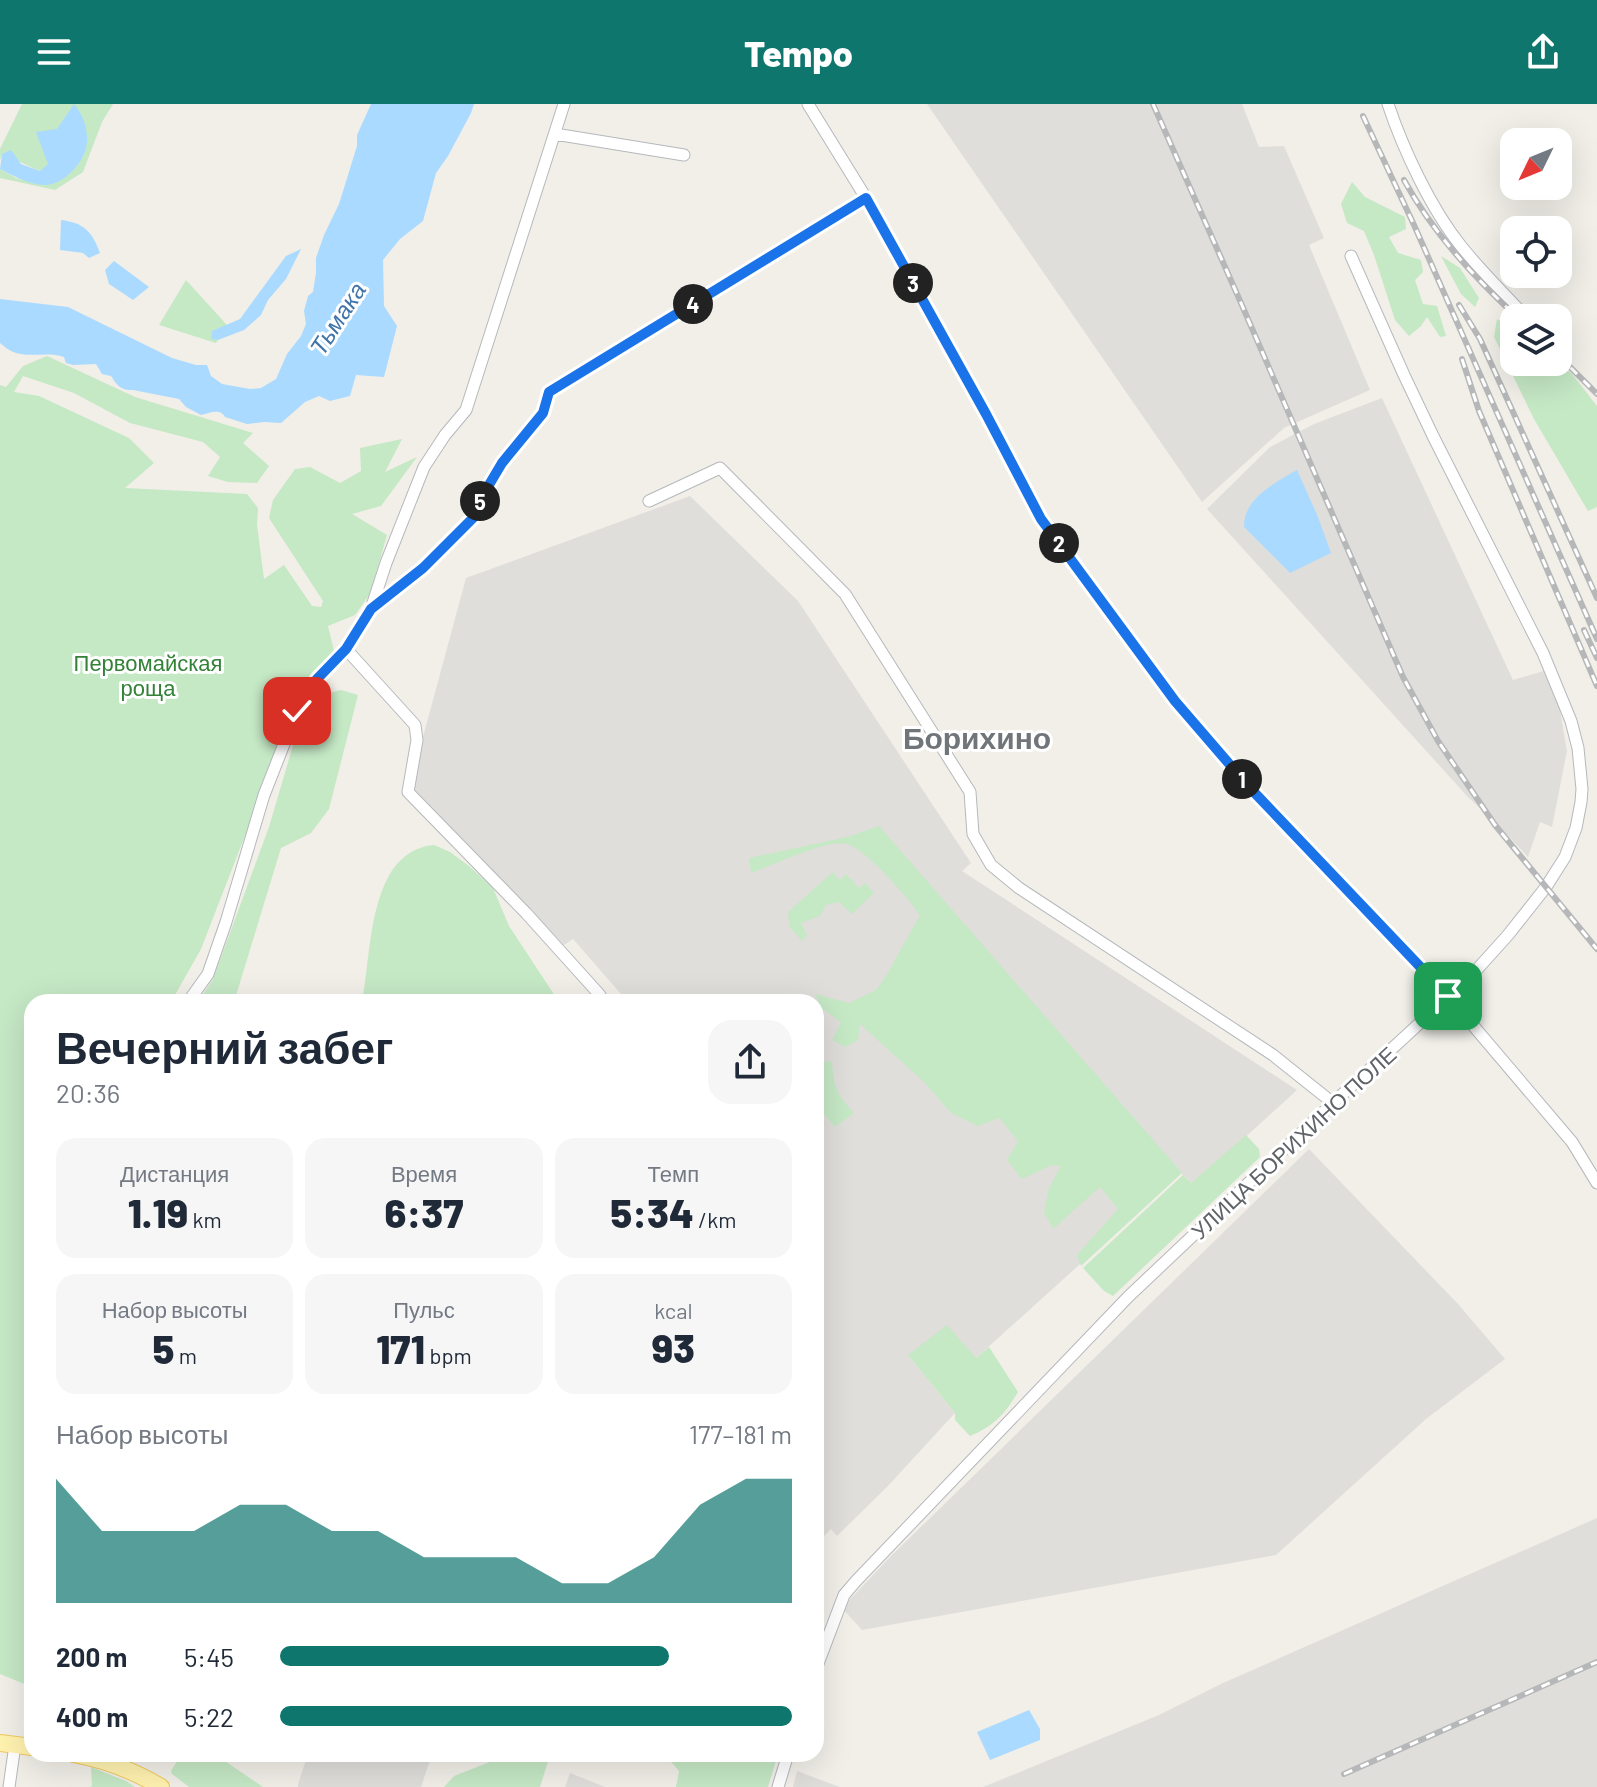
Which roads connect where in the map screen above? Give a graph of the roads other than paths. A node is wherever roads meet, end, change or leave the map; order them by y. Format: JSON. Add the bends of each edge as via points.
{"nodes":[{"id":1,"x":564,"y":104,"type":"edge"},
{"id":2,"x":808,"y":104,"type":"edge"},
{"id":3,"x":1388,"y":104,"type":"edge"},
{"id":4,"x":555,"y":134,"type":"junction"},
{"id":5,"x":684,"y":155,"type":"dead end"},
{"id":6,"x":866,"y":198,"type":"junction"},
{"id":7,"x":1351,"y":256,"type":"dead end"},
{"id":8,"x":1514,"y":304,"type":"edge"},
{"id":9,"x":649,"y":501,"type":"dead end"},
{"id":10,"x":371,"y":609,"type":"junction"},
{"id":11,"x":346,"y":649,"type":"junction"},
{"id":12,"x":194,"y":994,"type":"edge"},
{"id":13,"x":599,"y":994,"type":"edge"},
{"id":14,"x":1448,"y":996,"type":"junction"},
{"id":15,"x":1333,"y":1103,"type":"junction"},
{"id":16,"x":1597,"y":1183,"type":"edge"},
{"id":17,"x":824,"y":1648,"type":"edge"},
{"id":18,"x":16,"y":1745,"type":"edge"},
{"id":19,"x":123,"y":1762,"type":"edge"},
{"id":20,"x":786,"y":1762,"type":"edge"},
{"id":21,"x":9,"y":1787,"type":"edge"},
{"id":22,"x":161,"y":1787,"type":"edge"},
{"id":23,"x":778,"y":1787,"type":"edge"}],
"edges":[{"from":1,"to":4,"type":"street"},
{"from":2,"to":6,"type":"street"},
{"from":3,"to":8,"type":"street","via":[[1438,212],[1459,244]]},
{"from":4,"to":5,"type":"street"},
{"from":4,"to":10,"type":"street","via":[[466,410],[424,467]]},
{"from":6,"to":10,"type":"street","via":[[549,392],[543,413],[502,463],[474,517],[423,568]]},
{"from":6,"to":14,"type":"street","via":[[1041,519],[1193,723]]},
{"from":7,"to":14,"type":"street","name":"УЛИЦА БОРИХИНО ПОЛЕ","via":[[1404,375],[1543,653],[1578,748],[1581,802],[1557,872],[1508,935]]},
{"from":9,"to":15,"type":"street","via":[[720,468],[845,594],[970,792],[973,834],[991,865],[1273,1055]]},
{"from":10,"to":11,"type":"street"},
{"from":11,"to":12,"type":"street","via":[[317,679],[297,711],[264,795],[208,974]]},
{"from":11,"to":13,"type":"street","via":[[415,725],[408,792]]},
{"from":14,"to":15,"type":"street","name":"УЛИЦА БОРИХИНО ПОЛЕ"},
{"from":14,"to":16,"type":"street","via":[[1572,1142]]},
{"from":15,"to":17,"type":"street","name":"УЛИЦА БОРИХИНО ПОЛЕ","via":[[1128,1297],[856,1581],[844,1595]]},
{"from":18,"to":21,"type":"street"},
{"from":19,"to":22,"type":"main road"},
{"from":20,"to":23,"type":"street"}]}
